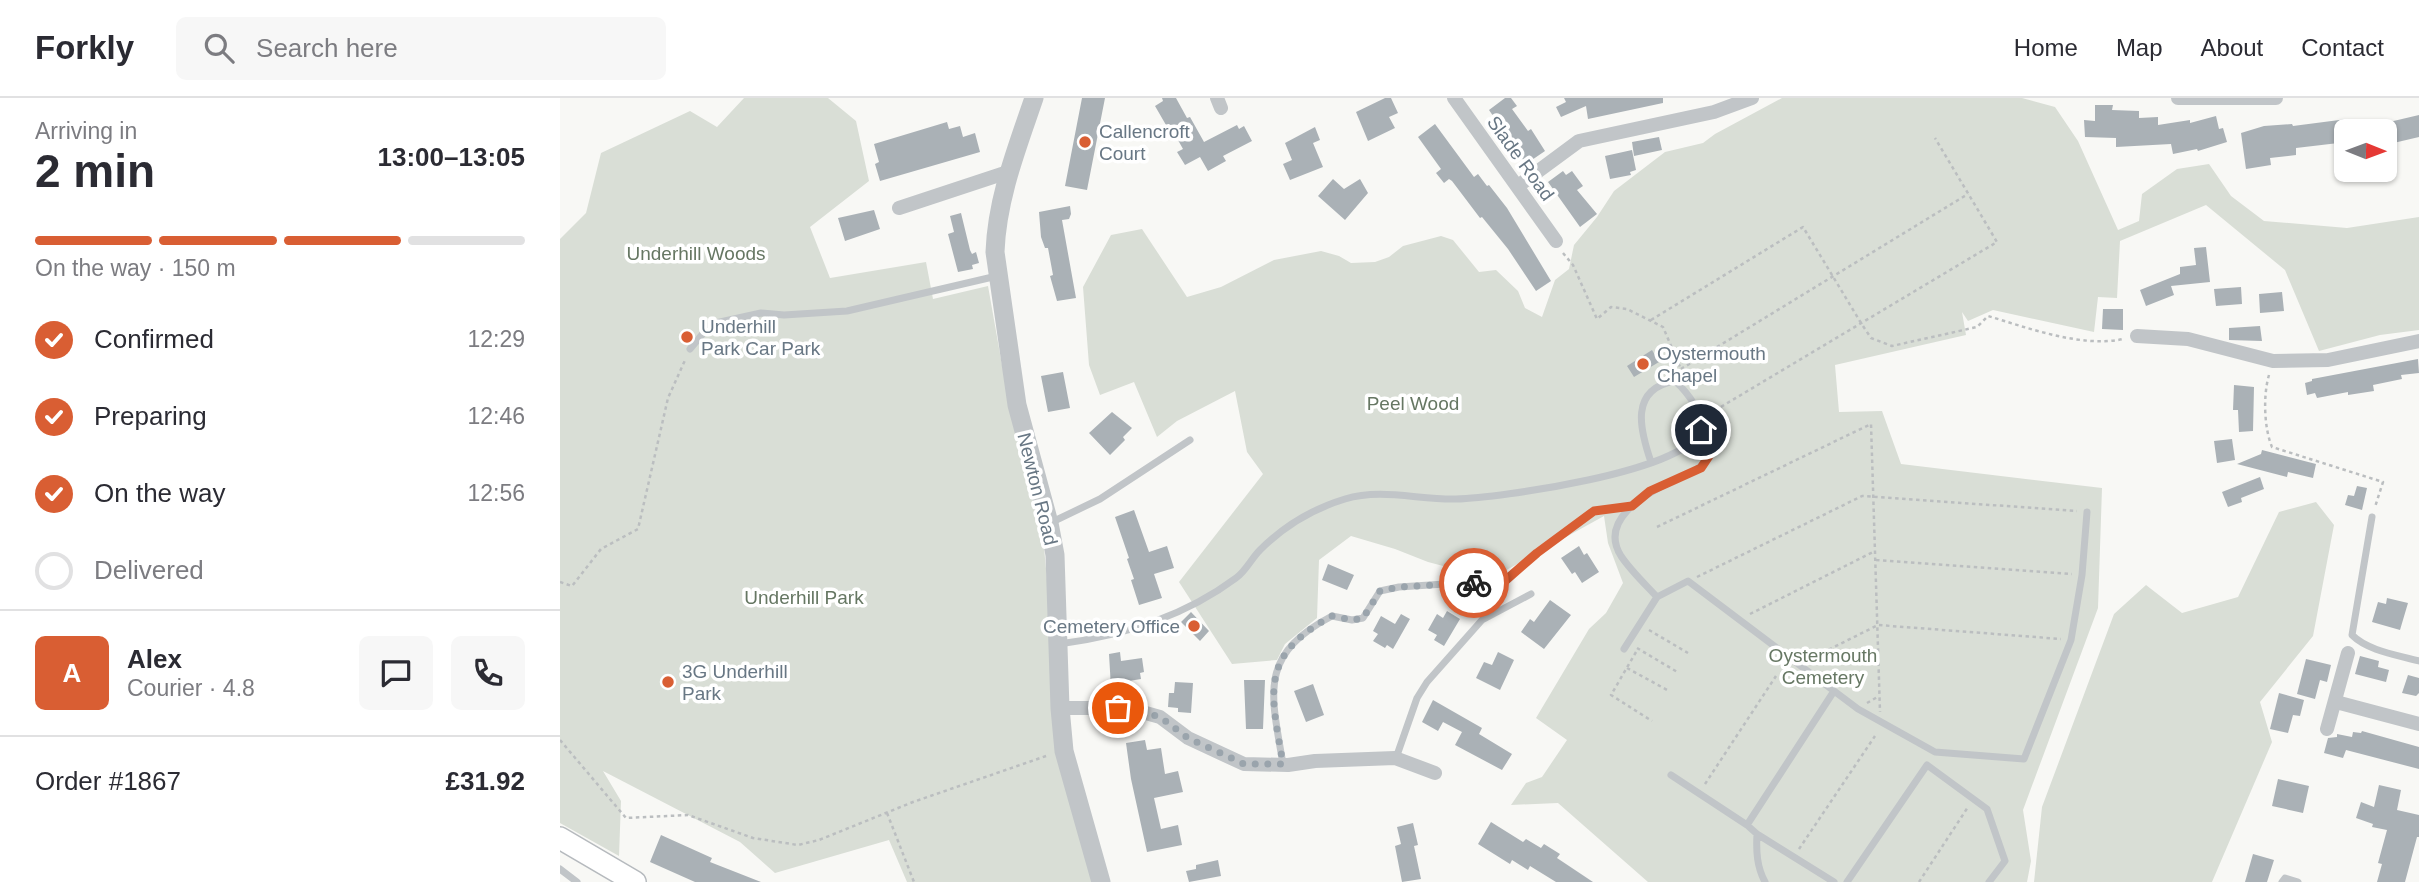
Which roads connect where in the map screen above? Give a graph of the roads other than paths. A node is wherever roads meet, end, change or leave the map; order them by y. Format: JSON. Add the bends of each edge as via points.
{"nodes":[{"id":1,"x":1034,"y":98,"type":"edge"},
{"id":2,"x":1454,"y":98,"type":"edge"},
{"id":3,"x":1752,"y":98,"type":"edge"},
{"id":4,"x":2178,"y":98,"type":"edge"},
{"id":5,"x":2276,"y":98,"type":"edge"},
{"id":6,"x":1009,"y":172,"type":"junction"},
{"id":7,"x":1518,"y":186,"type":"junction"},
{"id":8,"x":899,"y":208,"type":"dead end"},
{"id":9,"x":1556,"y":241,"type":"dead end"},
{"id":10,"x":998,"y":276,"type":"junction"},
{"id":11,"x":2137,"y":336,"type":"road end"},
{"id":12,"x":2419,"y":341,"type":"edge"},
{"id":13,"x":690,"y":349,"type":"road end"},
{"id":14,"x":1701,"y":430,"type":"junction"},
{"id":15,"x":1190,"y":440,"type":"dead end"},
{"id":16,"x":1651,"y":462,"type":"junction"},
{"id":17,"x":1632,"y":506,"type":"junction"},
{"id":18,"x":2087,"y":512,"type":"road end"},
{"id":19,"x":2372,"y":517,"type":"road end"},
{"id":20,"x":1049,"y":523,"type":"junction"},
{"id":21,"x":1531,"y":594,"type":"dead end"},
{"id":22,"x":1657,"y":597,"type":"junction"},
{"id":23,"x":1059,"y":644,"type":"junction"},
{"id":24,"x":1626,"y":646,"type":"road end"},
{"id":25,"x":2348,"y":653,"type":"dead end"},
{"id":26,"x":2419,"y":661,"type":"edge"},
{"id":27,"x":1834,"y":691,"type":"junction"},
{"id":28,"x":2336,"y":702,"type":"junction"},
{"id":29,"x":1060,"y":708,"type":"junction"},
{"id":30,"x":2419,"y":724,"type":"edge"},
{"id":31,"x":2326,"y":729,"type":"dead end"},
{"id":32,"x":1935,"y":752,"type":"junction"},
{"id":33,"x":1395,"y":758,"type":"junction"},
{"id":34,"x":1283,"y":764,"type":"junction"},
{"id":35,"x":1927,"y":765,"type":"junction"},
{"id":36,"x":1435,"y":773,"type":"dead end"},
{"id":37,"x":1671,"y":775,"type":"dead end"},
{"id":38,"x":1747,"y":825,"type":"junction"},
{"id":39,"x":1757,"y":834,"type":"junction"},
{"id":40,"x":560,"y":838,"type":"edge"},
{"id":41,"x":560,"y":869,"type":"edge"},
{"id":42,"x":577,"y":882,"type":"edge"},
{"id":43,"x":635,"y":882,"type":"edge"},
{"id":44,"x":1101,"y":882,"type":"edge"},
{"id":45,"x":1765,"y":882,"type":"edge"},
{"id":46,"x":1834,"y":882,"type":"edge"},
{"id":47,"x":1847,"y":882,"type":"edge"},
{"id":48,"x":1989,"y":882,"type":"edge"},
{"id":49,"x":2282,"y":882,"type":"edge"},
{"id":50,"x":2298,"y":882,"type":"edge"}],
"edges":[{"from":1,"to":6,"type":"street","name":"Newton Road"},
{"from":2,"to":7,"type":"street","name":"Slade Road"},
{"from":3,"to":7,"type":"street","via":[[1714,112],[1579,141]]},
{"from":4,"to":5,"type":"street"},
{"from":6,"to":8,"type":"street"},
{"from":6,"to":10,"type":"street","name":"Newton Road","via":[[996,226]]},
{"from":7,"to":9,"type":"street","name":"Slade Road"},
{"from":10,"to":13,"type":"lane","via":[[848,311],[761,313],[711,324]]},
{"from":10,"to":20,"type":"street","name":"Newton Road","via":[[1017,405]]},
{"from":11,"to":12,"type":"street","via":[[2188,339],[2273,361],[2328,360]]},
{"from":14,"to":16,"type":"lane","via":[[1684,448]]},
{"from":14,"to":16,"type":"lane","via":[[1701,418],[1683,388],[1675,381],[1658,387],[1646,398],[1640,416]]},
{"from":14,"to":17,"type":"lane","via":[[1709,456],[1701,468],[1650,491]]},
{"from":15,"to":20,"type":"lane","via":[[1100,499]]},
{"from":16,"to":23,"type":"lane","via":[[1538,490],[1455,499],[1390,494],[1347,499],[1295,520],[1259,551],[1239,576],[1198,604],[1088,640]]},
{"from":17,"to":22,"type":"lane","via":[[1616,525],[1615,542],[1621,556]]},
{"from":17,"to":34,"type":"lane","via":[[1594,511],[1506,580],[1380,591],[1363,618],[1332,616],[1303,633],[1284,656],[1273,689]]},
{"from":18,"to":32,"type":"lane","via":[[2071,640],[2024,760]]},
{"from":19,"to":26,"type":"lane","via":[[2352,635],[2374,648]]},
{"from":20,"to":23,"type":"street","name":"Newton Road","via":[[1056,565]]},
{"from":21,"to":33,"type":"lane","via":[[1482,620],[1427,682]]},
{"from":22,"to":24,"type":"lane"},
{"from":22,"to":27,"type":"lane","via":[[1688,581]]},
{"from":23,"to":29,"type":"street","name":"Newton Road"},
{"from":25,"to":28,"type":"street"},
{"from":27,"to":32,"type":"lane"},
{"from":27,"to":38,"type":"lane"},
{"from":28,"to":30,"type":"street"},
{"from":28,"to":31,"type":"street"},
{"from":29,"to":34,"type":"street","via":[[1128,708],[1160,717],[1188,738],[1244,764]]},
{"from":29,"to":44,"type":"street","name":"Newton Road","via":[[1064,751]]},
{"from":32,"to":35,"type":"lane"},
{"from":33,"to":34,"type":"street"},
{"from":33,"to":36,"type":"street"},
{"from":35,"to":47,"type":"lane"},
{"from":35,"to":48,"type":"lane","via":[[1987,809],[2005,861]]},
{"from":37,"to":38,"type":"lane"},
{"from":38,"to":39,"type":"lane"},
{"from":39,"to":45,"type":"lane","via":[[1758,862]]},
{"from":39,"to":46,"type":"lane"},
{"from":40,"to":43,"type":"main road"},
{"from":41,"to":42,"type":"lane"},
{"from":49,"to":50,"type":"lane","via":[[2285,878]]}]}
